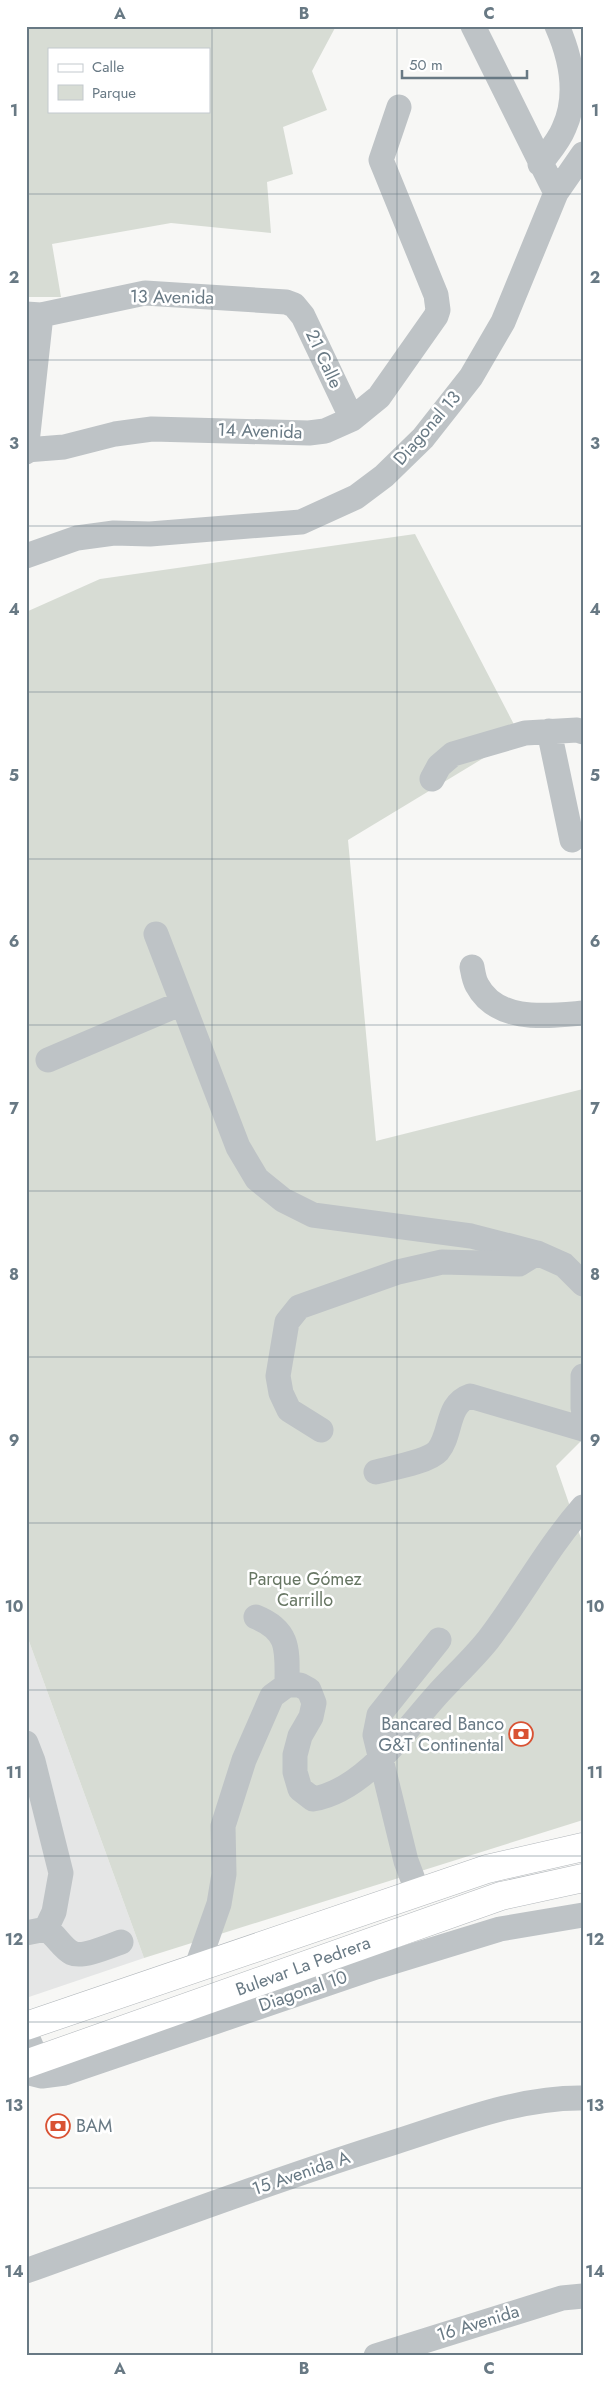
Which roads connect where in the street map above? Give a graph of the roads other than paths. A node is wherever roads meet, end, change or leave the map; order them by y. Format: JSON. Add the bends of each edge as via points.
{"nodes":[{"id":1,"x":473,"y":26,"type":"edge"},
{"id":2,"x":557,"y":26,"type":"edge"},
{"id":3,"x":399,"y":107,"type":"dead end"},
{"id":4,"x":583,"y":154,"type":"edge"},
{"id":5,"x":540,"y":164,"type":"junction"},
{"id":6,"x":556,"y":193,"type":"junction"},
{"id":7,"x":290,"y":304,"type":"joint"},
{"id":8,"x":33,"y":315,"type":"edge"},
{"id":9,"x":352,"y":419,"type":"junction"},
{"id":10,"x":26,"y":450,"type":"edge"},
{"id":11,"x":26,"y":556,"type":"edge"},
{"id":12,"x":549,"y":731,"type":"junction"},
{"id":13,"x":583,"y":732,"type":"edge"},
{"id":14,"x":432,"y":779,"type":"dead end"},
{"id":15,"x":572,"y":840,"type":"dead end"},
{"id":16,"x":156,"y":934,"type":"dead end"},
{"id":17,"x":472,"y":967,"type":"dead end"},
{"id":18,"x":182,"y":1003,"type":"junction"},
{"id":19,"x":583,"y":1013,"type":"edge"},
{"id":20,"x":48,"y":1060,"type":"dead end"},
{"id":21,"x":537,"y":1253,"type":"junction"},
{"id":22,"x":583,"y":1284,"type":"edge"},
{"id":23,"x":583,"y":1376,"type":"edge"},
{"id":24,"x":583,"y":1408,"type":"edge"},
{"id":25,"x":321,"y":1430,"type":"dead end"},
{"id":26,"x":583,"y":1430,"type":"edge"},
{"id":27,"x":376,"y":1472,"type":"dead end"},
{"id":28,"x":583,"y":1506,"type":"edge"},
{"id":29,"x":256,"y":1616,"type":"dead end"},
{"id":30,"x":439,"y":1640,"type":"dead end"},
{"id":31,"x":287,"y":1685,"type":"junction"},
{"id":32,"x":26,"y":1743,"type":"edge"},
{"id":33,"x":380,"y":1759,"type":"junction"},
{"id":34,"x":583,"y":1847,"type":"edge"},
{"id":35,"x":583,"y":1878,"type":"edge"},
{"id":36,"x":418,"y":1893,"type":"junction"},
{"id":37,"x":583,"y":1915,"type":"edge"},
{"id":38,"x":36,"y":1931,"type":"edge"},
{"id":39,"x":121,"y":1942,"type":"dead end"},
{"id":40,"x":196,"y":1969,"type":"junction"},
{"id":41,"x":26,"y":2026,"type":"edge"},
{"id":42,"x":26,"y":2034,"type":"edge"},
{"id":43,"x":30,"y":2065,"type":"edge"},
{"id":44,"x":583,"y":2098,"type":"edge"},
{"id":45,"x":26,"y":2271,"type":"edge"},
{"id":46,"x":583,"y":2296,"type":"edge"},
{"id":47,"x":433,"y":2345,"type":"edge"},
{"id":48,"x":376,"y":2356,"type":"edge"}],
"edges":[{"from":1,"to":5,"type":"street"},
{"from":2,"to":5,"type":"street","via":[[568,52],[572,93],[564,128]]},
{"from":3,"to":9,"type":"street","name":"14 Avenida","via":[[381,160],[436,296],[438,310],[380,397]]},
{"from":4,"to":6,"type":"street","name":"Diagonal 13"},
{"from":5,"to":6,"type":"street"},
{"from":6,"to":11,"type":"street","name":"Diagonal 13","via":[[503,322],[471,377],[423,438],[384,476],[356,497],[301,522],[77,538]]},
{"from":7,"to":8,"type":"street","name":"13 Avenida","via":[[145,292]]},
{"from":7,"to":9,"type":"street","name":"21 Calle","via":[[303,316]]},
{"from":8,"to":10,"type":"street"},
{"from":9,"to":10,"type":"street","name":"14 Avenida","via":[[325,431],[309,433],[152,429],[115,434],[64,447]]},
{"from":12,"to":13,"type":"street"},
{"from":12,"to":14,"type":"street","via":[[525,733],[453,754],[439,766]]},
{"from":12,"to":15,"type":"street"},
{"from":16,"to":18,"type":"street"},
{"from":17,"to":19,"type":"street","via":[[476,985],[490,1002],[511,1013],[553,1016]]},
{"from":18,"to":20,"type":"street"},
{"from":18,"to":21,"type":"street","via":[[238,1147],[257,1179],[283,1200],[313,1214],[471,1236]]},
{"from":21,"to":22,"type":"street","via":[[564,1265]]},
{"from":21,"to":25,"type":"street","via":[[519,1264],[442,1262],[398,1272],[299,1307],[287,1322],[278,1376],[281,1393],[289,1410]]},
{"from":23,"to":24,"type":"street"},
{"from":26,"to":27,"type":"street","via":[[470,1396],[455,1406],[437,1452]]},
{"from":28,"to":33,"type":"street","via":[[562,1530],[488,1640]]},
{"from":29,"to":31,"type":"street","via":[[278,1629],[284,1640]]},
{"from":30,"to":33,"type":"street","via":[[379,1716],[375,1735]]},
{"from":31,"to":33,"type":"street","via":[[300,1685],[309,1690],[314,1703],[312,1717],[300,1736],[295,1754],[295,1772],[300,1789],[313,1799],[329,1796]]},
{"from":31,"to":40,"type":"street","via":[[272,1696],[244,1760],[223,1826],[224,1874],[219,1904]]},
{"from":32,"to":38,"type":"street","via":[[36,1770],[61,1873],[60,1893],[54,1912]]},
{"from":33,"to":36,"type":"street","via":[[406,1861]]},
{"from":34,"to":36,"type":"main road","name":"Bulevar La Pedrera","via":[[487,1869]]},
{"from":35,"to":43,"type":"main road","name":"Bulevar La Pedrera","via":[[501,1896]]},
{"from":36,"to":40,"type":"main road","name":"Bulevar La Pedrera"},
{"from":37,"to":43,"type":"street","name":"Diagonal 10","via":[[500,1929],[414,1955],[65,2073],[42,2076]]},
{"from":38,"to":39,"type":"street","via":[[56,1935],[71,1953],[80,1955]]},
{"from":40,"to":41,"type":"main road","name":"Bulevar La Pedrera"},
{"from":42,"to":43,"type":"street"},
{"from":44,"to":45,"type":"street","name":"15 Avenida A","via":[[513,2106],[436,2129],[308,2170]]},
{"from":46,"to":47,"type":"street","name":"16 Avenida","via":[[562,2298]]},
{"from":47,"to":48,"type":"street","name":"16 Avenida"}]}
